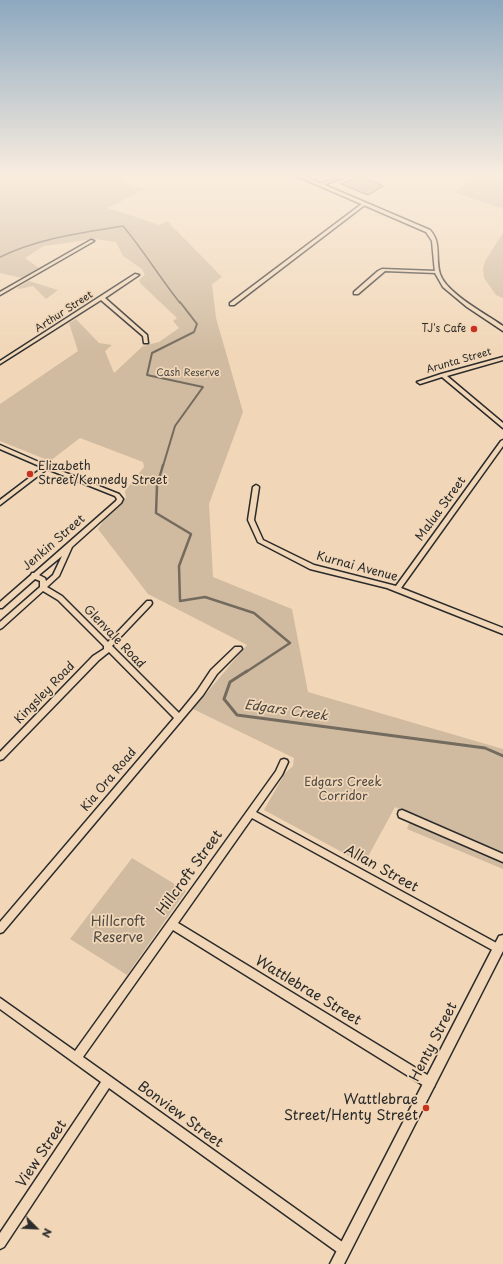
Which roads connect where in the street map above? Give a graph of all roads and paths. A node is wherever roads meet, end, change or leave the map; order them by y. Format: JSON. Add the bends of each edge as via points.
{"nodes":[{"id":1,"x":326,"y":233,"type":"edge"},
{"id":2,"x":431,"y":233,"type":"edge"},
{"id":3,"x":92,"y":241,"type":"dead end"},
{"id":4,"x":436,"y":272,"type":"junction"},
{"id":5,"x":137,"y":275,"type":"dead end"},
{"id":6,"x":356,"y":293,"type":"dead end"},
{"id":7,"x":0,"y":294,"type":"edge"},
{"id":8,"x":102,"y":298,"type":"junction"},
{"id":9,"x":232,"y":304,"type":"dead end"},
{"id":10,"x":503,"y":329,"type":"edge"},
{"id":11,"x":146,"y":342,"type":"dead end"},
{"id":12,"x":503,"y":358,"type":"edge"},
{"id":13,"x":0,"y":363,"type":"edge"},
{"id":14,"x":443,"y":375,"type":"junction"},
{"id":15,"x":420,"y":382,"type":"dead end"},
{"id":16,"x":503,"y":426,"type":"edge"},
{"id":17,"x":503,"y":442,"type":"edge"},
{"id":18,"x":0,"y":447,"type":"edge"},
{"id":19,"x":46,"y":467,"type":"junction"},
{"id":20,"x":256,"y":487,"type":"dead end"},
{"id":21,"x":0,"y":503,"type":"edge"},
{"id":22,"x":70,"y":544,"type":"junction"},
{"id":23,"x":34,"y":575,"type":"junction"},
{"id":24,"x":43,"y":588,"type":"junction"},
{"id":25,"x":397,"y":589,"type":"junction"},
{"id":26,"x":149,"y":603,"type":"dead end"},
{"id":27,"x":0,"y":606,"type":"edge"},
{"id":28,"x":0,"y":626,"type":"edge"},
{"id":29,"x":503,"y":631,"type":"edge"},
{"id":30,"x":108,"y":648,"type":"junction"},
{"id":31,"x":238,"y":649,"type":"dead end"},
{"id":32,"x":178,"y":717,"type":"junction"},
{"id":33,"x":0,"y":757,"type":"edge"},
{"id":34,"x":284,"y":762,"type":"dead end"},
{"id":35,"x":250,"y":813,"type":"junction"},
{"id":36,"x":402,"y":814,"type":"dead end"},
{"id":37,"x":503,"y":858,"type":"edge"},
{"id":38,"x":171,"y":924,"type":"junction"},
{"id":39,"x":0,"y":929,"type":"edge"},
{"id":40,"x":501,"y":945,"type":"edge"},
{"id":41,"x":0,"y":1003,"type":"edge"},
{"id":42,"x":76,"y":1058,"type":"junction"},
{"id":43,"x":108,"y":1080,"type":"junction"},
{"id":44,"x":430,"y":1083,"type":"junction"},
{"id":45,"x":0,"y":1243,"type":"edge"},
{"id":46,"x":344,"y":1250,"type":"junction"},
{"id":47,"x":337,"y":1264,"type":"edge"}],
"edges":[{"from":1,"to":9,"type":"street"},
{"from":2,"to":4,"type":"street","via":[[434,238]]},
{"from":3,"to":7,"type":"street"},
{"from":4,"to":6,"type":"street","via":[[384,270]]},
{"from":4,"to":10,"type":"street","via":[[449,290]]},
{"from":5,"to":8,"type":"street","name":"Arthur Street"},
{"from":8,"to":11,"type":"street","via":[[145,336]]},
{"from":8,"to":13,"type":"street","name":"Arthur Street"},
{"from":12,"to":14,"type":"street","name":"Arunta Street"},
{"from":14,"to":15,"type":"street","name":"Arunta Street"},
{"from":14,"to":16,"type":"street"},
{"from":17,"to":25,"type":"street","name":"Malua Street"},
{"from":18,"to":19,"type":"street"},
{"from":19,"to":21,"type":"street"},
{"from":19,"to":22,"type":"street","name":"Jenkin Street","via":[[119,497],[118,502]]},
{"from":20,"to":25,"type":"street","name":"Kurnai Avenue","via":[[251,520],[260,541],[312,567]]},
{"from":22,"to":23,"type":"street","name":"Jenkin Street"},
{"from":22,"to":24,"type":"street","via":[[56,576]]},
{"from":23,"to":24,"type":"street","name":"Glenvale Road","via":[[43,580]]},
{"from":23,"to":27,"type":"street","name":"Jenkin Street"},
{"from":24,"to":28,"type":"street"},
{"from":24,"to":30,"type":"street","name":"Glenvale Road","via":[[60,598]]},
{"from":25,"to":29,"type":"street","name":"Kurnai Avenue"},
{"from":26,"to":30,"type":"street","name":"Kingsley Road"},
{"from":30,"to":32,"type":"street","name":"Glenvale Road"},
{"from":30,"to":33,"type":"street","name":"Kingsley Road"},
{"from":31,"to":32,"type":"street","name":"Kia Ora Road","via":[[214,672],[200,693]]},
{"from":32,"to":39,"type":"street","name":"Kia Ora Road"},
{"from":34,"to":35,"type":"street","name":"Hillcroft Street"},
{"from":35,"to":38,"type":"street","name":"Hillcroft Street"},
{"from":35,"to":40,"type":"street","name":"Allan Street"},
{"from":36,"to":37,"type":"street"},
{"from":38,"to":42,"type":"street","name":"Hillcroft Street"},
{"from":38,"to":44,"type":"street","name":"Wattlebrae Street"},
{"from":40,"to":44,"type":"street","name":"Henty Street"},
{"from":41,"to":42,"type":"street","name":"Bonview Street"},
{"from":42,"to":43,"type":"street","name":"Bonview Street"},
{"from":43,"to":45,"type":"street","name":"View Street"},
{"from":43,"to":46,"type":"street","name":"Bonview Street"},
{"from":44,"to":46,"type":"street","name":"Henty Street"},
{"from":46,"to":47,"type":"street","name":"Henty Street"}]}
